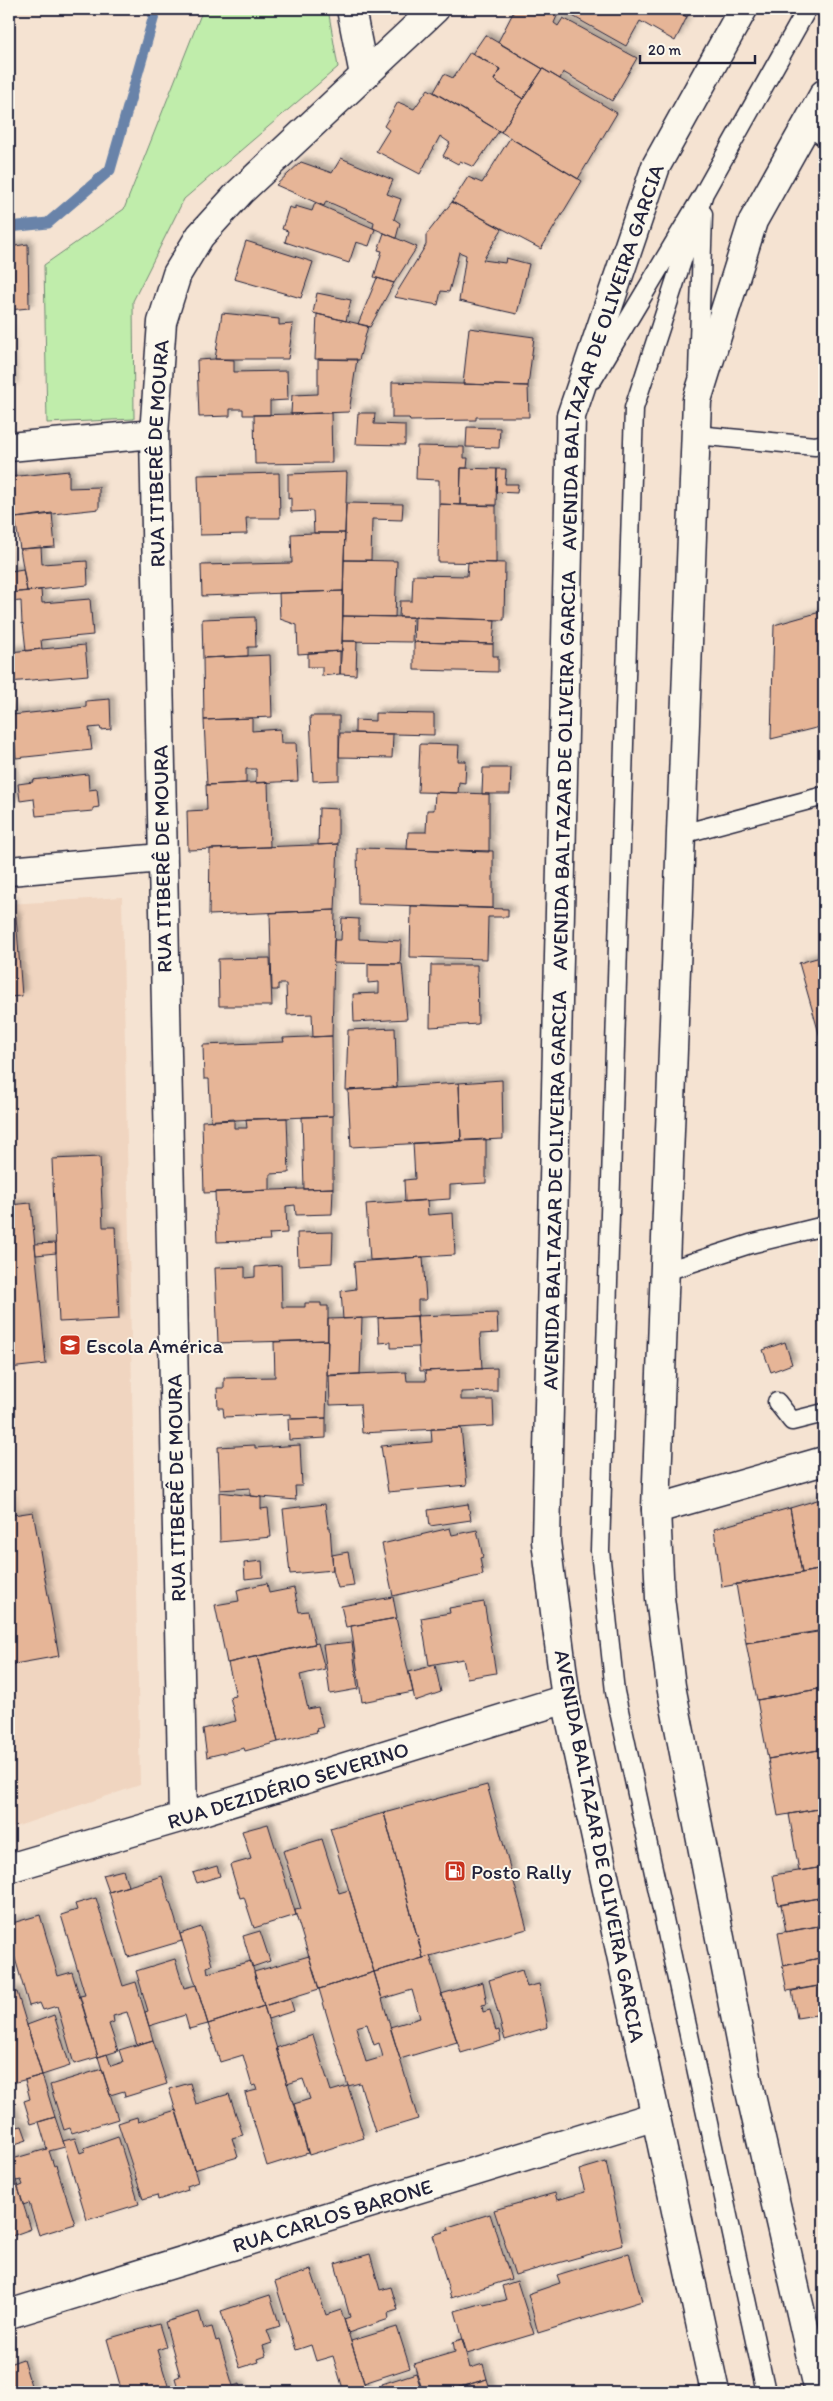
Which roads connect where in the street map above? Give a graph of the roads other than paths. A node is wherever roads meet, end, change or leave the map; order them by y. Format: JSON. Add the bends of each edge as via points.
{"nodes":[{"id":1,"x":351,"y":9,"type":"edge"},
{"id":2,"x":435,"y":9,"type":"edge"},
{"id":3,"x":743,"y":9,"type":"edge"},
{"id":4,"x":807,"y":9,"type":"edge"},
{"id":5,"x":364,"y":75,"type":"junction"},
{"id":6,"x":824,"y":94,"type":"edge"},
{"id":7,"x":815,"y":131,"type":"edge"},
{"id":8,"x":704,"y":193,"type":"junction"},
{"id":9,"x":697,"y":400,"type":"junction"},
{"id":10,"x":571,"y":416,"type":"junction"},
{"id":11,"x":154,"y":434,"type":"junction"},
{"id":12,"x":696,"y":434,"type":"junction"},
{"id":13,"x":824,"y":444,"type":"edge"},
{"id":14,"x":9,"y":447,"type":"edge"},
{"id":15,"x":824,"y":796,"type":"edge"},
{"id":16,"x":682,"y":834,"type":"junction"},
{"id":17,"x":162,"y":858,"type":"junction"},
{"id":18,"x":9,"y":871,"type":"edge"},
{"id":19,"x":824,"y":1226,"type":"edge"},
{"id":20,"x":666,"y":1271,"type":"junction"},
{"id":21,"x":776,"y":1402,"type":"dead end"},
{"id":22,"x":824,"y":1413,"type":"edge"},
{"id":23,"x":824,"y":1461,"type":"edge"},
{"id":24,"x":656,"y":1509,"type":"junction"},
{"id":25,"x":566,"y":1699,"type":"junction"},
{"id":26,"x":183,"y":1817,"type":"junction"},
{"id":27,"x":9,"y":1868,"type":"edge"},
{"id":28,"x":656,"y":2116,"type":"junction"},
{"id":29,"x":9,"y":2314,"type":"edge"},
{"id":30,"x":715,"y":2392,"type":"edge"},
{"id":31,"x":766,"y":2392,"type":"edge"},
{"id":32,"x":819,"y":2392,"type":"edge"}],
"edges":[{"from":1,"to":5,"type":"main road"},
{"from":2,"to":5,"type":"main road","name":"RUA ITIBERÊ DE MOURA"},
{"from":3,"to":10,"type":"main road","name":"AVENIDA BALTAZAR DE OLIVEIRA GARCIA","via":[[656,166]]},
{"from":4,"to":8,"type":"lane"},
{"from":5,"to":11,"type":"main road","name":"RUA ITIBERÊ DE MOURA","via":[[240,192],[200,236],[177,274],[162,322]]},
{"from":6,"to":7,"type":"main road"},
{"from":7,"to":9,"type":"main road","via":[[753,221]]},
{"from":8,"to":9,"type":"lane"},
{"from":8,"to":10,"type":"lane"},
{"from":8,"to":31,"type":"lane","via":[[634,408],[600,1552],[615,1692]]},
{"from":9,"to":12,"type":"main road"},
{"from":10,"to":25,"type":"main road","name":"AVENIDA BALTAZAR DE OLIVEIRA GARCIA","via":[[546,1541]]},
{"from":11,"to":14,"type":"main road"},
{"from":11,"to":17,"type":"main road","name":"RUA ITIBERÊ DE MOURA"},
{"from":12,"to":13,"type":"lane","via":[[815,446]]},
{"from":12,"to":16,"type":"main road"},
{"from":15,"to":16,"type":"lane"},
{"from":16,"to":20,"type":"main road"},
{"from":17,"to":18,"type":"main road"},
{"from":17,"to":26,"type":"main road","name":"RUA ITIBERÊ DE MOURA"},
{"from":19,"to":20,"type":"lane","via":[[750,1244]]},
{"from":20,"to":24,"type":"main road"},
{"from":21,"to":22,"type":"lane","via":[[792,1421]]},
{"from":23,"to":24,"type":"main road"},
{"from":24,"to":32,"type":"main road","via":[[660,1598],[671,1686],[749,2087]]},
{"from":25,"to":26,"type":"main road","name":"RUA DEZIDÉRIO SEVERINO"},
{"from":25,"to":28,"type":"main road","name":"AVENIDA BALTAZAR DE OLIVEIRA GARCIA"},
{"from":26,"to":27,"type":"main road","name":"RUA DEZIDÉRIO SEVERINO"},
{"from":28,"to":29,"type":"main road","name":"RUA CARLOS BARONE"},
{"from":28,"to":30,"type":"main road","name":"AVENIDA BALTAZAR DE OLIVEIRA GARCIA"}]}
